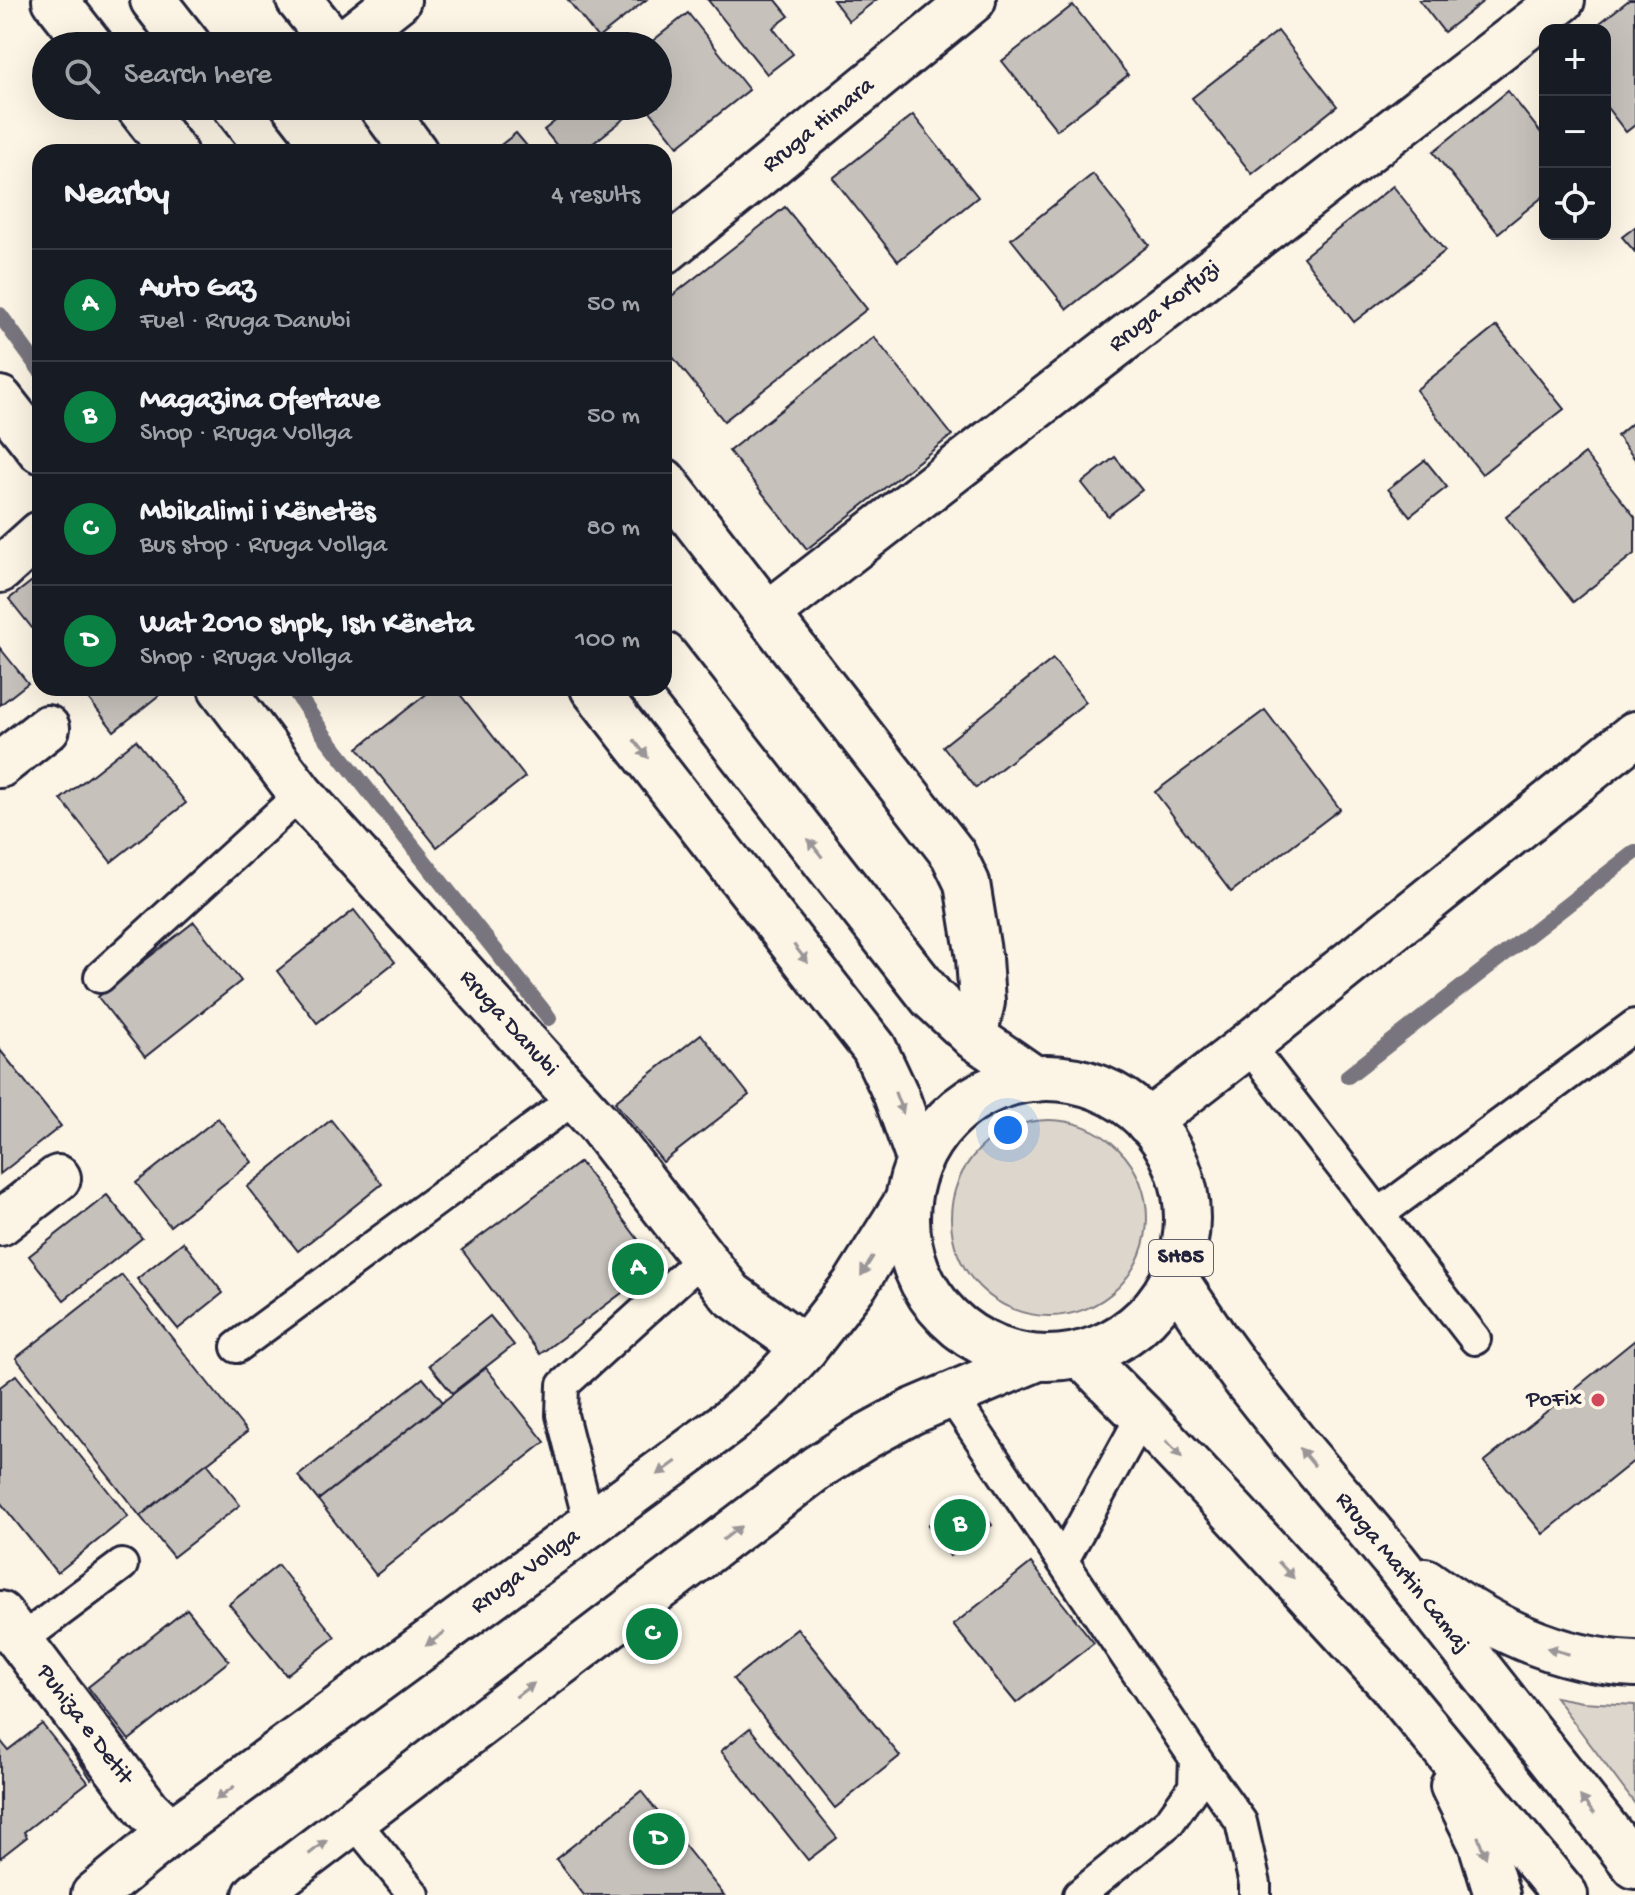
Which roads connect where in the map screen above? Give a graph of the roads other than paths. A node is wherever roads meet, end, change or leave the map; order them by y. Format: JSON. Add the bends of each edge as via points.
{"nodes":[{"id":1,"x":55,"y":0,"type":"edge"},
{"id":2,"x":153,"y":0,"type":"edge"},
{"id":3,"x":299,"y":0,"type":"edge"},
{"id":4,"x":398,"y":0,"type":"edge"},
{"id":5,"x":973,"y":0,"type":"edge"},
{"id":6,"x":1562,"y":0,"type":"edge"},
{"id":7,"x":80,"y":32,"type":"edge"},
{"id":8,"x":178,"y":32,"type":"edge"},
{"id":9,"x":326,"y":32,"type":"edge"},
{"id":10,"x":356,"y":32,"type":"edge"},
{"id":11,"x":149,"y":120,"type":"edge"},
{"id":12,"x":246,"y":120,"type":"edge"},
{"id":13,"x":391,"y":120,"type":"edge"},
{"id":14,"x":168,"y":144,"type":"edge"},
{"id":15,"x":265,"y":144,"type":"edge"},
{"id":16,"x":409,"y":144,"type":"edge"},
{"id":17,"x":672,"y":245,"type":"edge"},
{"id":18,"x":0,"y":399,"type":"edge"},
{"id":19,"x":32,"y":440,"type":"edge"},
{"id":20,"x":672,"y":491,"type":"edge"},
{"id":21,"x":32,"y":541,"type":"edge"},
{"id":22,"x":0,"y":570,"type":"edge"},
{"id":23,"x":768,"y":614,"type":"junction"},
{"id":24,"x":672,"y":665,"type":"edge"},
{"id":25,"x":227,"y":696,"type":"edge"},
{"id":26,"x":599,"y":696,"type":"edge"},
{"id":27,"x":47,"y":728,"type":"dead end"},
{"id":28,"x":1635,"y":734,"type":"edge"},
{"id":29,"x":0,"y":765,"type":"edge"},
{"id":30,"x":301,"y":794,"type":"junction"},
{"id":31,"x":100,"y":977,"type":"dead end"},
{"id":32,"x":1635,"y":1025,"type":"edge"},
{"id":33,"x":974,"y":1037,"type":"junction"},
{"id":34,"x":1248,"y":1045,"type":"junction"},
{"id":35,"x":1035,"y":1079,"type":"junction"},
{"id":36,"x":575,"y":1098,"type":"junction"},
{"id":37,"x":1148,"y":1122,"type":"junction"},
{"id":38,"x":58,"y":1178,"type":"dead end"},
{"id":39,"x":914,"y":1180,"type":"junction"},
{"id":40,"x":1379,"y":1214,"type":"junction"},
{"id":41,"x":0,"y":1223,"type":"edge"},
{"id":42,"x":703,"y":1258,"type":"junction"},
{"id":43,"x":1174,"y":1277,"type":"junction"},
{"id":44,"x":1475,"y":1339,"type":"dead end"},
{"id":45,"x":237,"y":1347,"type":"dead end"},
{"id":46,"x":805,"y":1348,"type":"junction"},
{"id":47,"x":1059,"y":1356,"type":"junction"},
{"id":48,"x":950,"y":1394,"type":"junction"},
{"id":49,"x":1142,"y":1416,"type":"junction"},
{"id":50,"x":590,"y":1525,"type":"junction"},
{"id":51,"x":1393,"y":1559,"type":"junction"},
{"id":52,"x":1063,"y":1560,"type":"junction"},
{"id":53,"x":122,"y":1565,"type":"dead end"},
{"id":54,"x":10,"y":1628,"type":"edge"},
{"id":55,"x":1635,"y":1664,"type":"edge"},
{"id":56,"x":1389,"y":1682,"type":"junction"},
{"id":57,"x":1195,"y":1758,"type":"junction"},
{"id":58,"x":353,"y":1820,"type":"junction"},
{"id":59,"x":171,"y":1832,"type":"junction"},
{"id":60,"x":1635,"y":1866,"type":"edge"},
{"id":61,"x":94,"y":1895,"type":"edge"},
{"id":62,"x":256,"y":1895,"type":"edge"},
{"id":63,"x":414,"y":1895,"type":"edge"},
{"id":64,"x":1079,"y":1895,"type":"edge"},
{"id":65,"x":1255,"y":1895,"type":"edge"},
{"id":66,"x":1497,"y":1895,"type":"edge"},
{"id":67,"x":1565,"y":1895,"type":"edge"}],
"edges":[{"from":1,"to":7,"type":"main road"},
{"from":2,"to":8,"type":"main road"},
{"from":3,"to":9,"type":"main road"},
{"from":4,"to":10,"type":"main road"},
{"from":5,"to":17,"type":"main road","name":"Rruga Himara"},
{"from":6,"to":23,"type":"main road","name":"Rruga Korfuzi"},
{"from":11,"to":14,"type":"main road"},
{"from":12,"to":15,"type":"main road"},
{"from":13,"to":16,"type":"main road"},
{"from":18,"to":19,"type":"main road"},
{"from":20,"to":23,"type":"main road"},
{"from":21,"to":22,"type":"main road"},
{"from":23,"to":33,"type":"main road","via":[[953,854],[967,883],[978,947],[982,1002]]},
{"from":33,"to":24,"type":"main road","one_way":true,"via":[[932,998]]},
{"from":25,"to":30,"type":"main road","name":"Rruga Danubi"},
{"from":26,"to":39,"type":"main road","one_way":true,"via":[[874,1048],[896,1095]]},
{"from":27,"to":29,"type":"main road"},
{"from":28,"to":34,"type":"main road"},
{"from":30,"to":31,"type":"lane"},
{"from":30,"to":36,"type":"main road","name":"Rruga Danubi"},
{"from":32,"to":40,"type":"lane"},
{"from":33,"to":35,"type":"main road"},
{"from":34,"to":37,"type":"main road"},
{"from":34,"to":40,"type":"lane"},
{"from":35,"to":37,"type":"main road","number":"SH85","via":[[1097,1087]]},
{"from":35,"to":39,"type":"main road","number":"SH85","via":[[994,1089],[966,1104],[930,1141]]},
{"from":36,"to":42,"type":"main road","name":"Rruga Danubi"},
{"from":36,"to":45,"type":"lane"},
{"from":37,"to":43,"type":"main road","number":"SH85","via":[[1172,1156],[1185,1196],[1186,1238]]},
{"from":38,"to":41,"type":"main road"},
{"from":39,"to":46,"type":"main road","name":"Rruga Vollga","one_way":true,"via":[[856,1283]]},
{"from":39,"to":47,"type":"main road","via":[[906,1220],[908,1241],[932,1299],[945,1315],[997,1349]]},
{"from":40,"to":44,"type":"lane"},
{"from":42,"to":46,"type":"main road","name":"Rruga Danubi","via":[[731,1294]]},
{"from":42,"to":50,"type":"lane","via":[[563,1385],[562,1415]]},
{"from":43,"to":47,"type":"main road","number":"SH85","via":[[1151,1312],[1119,1339]]},
{"from":51,"to":43,"type":"main road","name":"Rruga Martin Camaj","number":"SH85","one_way":true,"via":[[1247,1382]]},
{"from":46,"to":50,"type":"main road","name":"Rruga Vollga","one_way":true,"via":[[729,1422]]},
{"from":47,"to":48,"type":"main road"},
{"from":47,"to":49,"type":"main road"},
{"from":48,"to":52,"type":"lane"},
{"from":58,"to":48,"type":"main road","one_way":true,"via":[[818,1467]]},
{"from":49,"to":52,"type":"lane"},
{"from":49,"to":56,"type":"main road","one_way":true},
{"from":50,"to":59,"type":"main road","name":"Rruga Vollga","one_way":true},
{"from":55,"to":51,"type":"main road","one_way":true,"via":[[1566,1654],[1518,1637]]},
{"from":60,"to":51,"type":"main road","name":"Rruga Martin Camaj","number":"SH85","one_way":true},
{"from":52,"to":57,"type":"lane"},
{"from":53,"to":54,"type":"lane"},
{"from":54,"to":59,"type":"main road","name":"Puhiza e Detit","via":[[148,1810]]},
{"from":56,"to":66,"type":"main road","one_way":true,"via":[[1463,1804]]},
{"from":56,"to":67,"type":"main road"},
{"from":57,"to":64,"type":"lane","via":[[1194,1787],[1169,1822]]},
{"from":57,"to":65,"type":"lane","via":[[1241,1822]]},
{"from":62,"to":58,"type":"main road","one_way":true},
{"from":58,"to":63,"type":"lane"},
{"from":59,"to":61,"type":"main road","name":"Rruga Vollga"}]}
